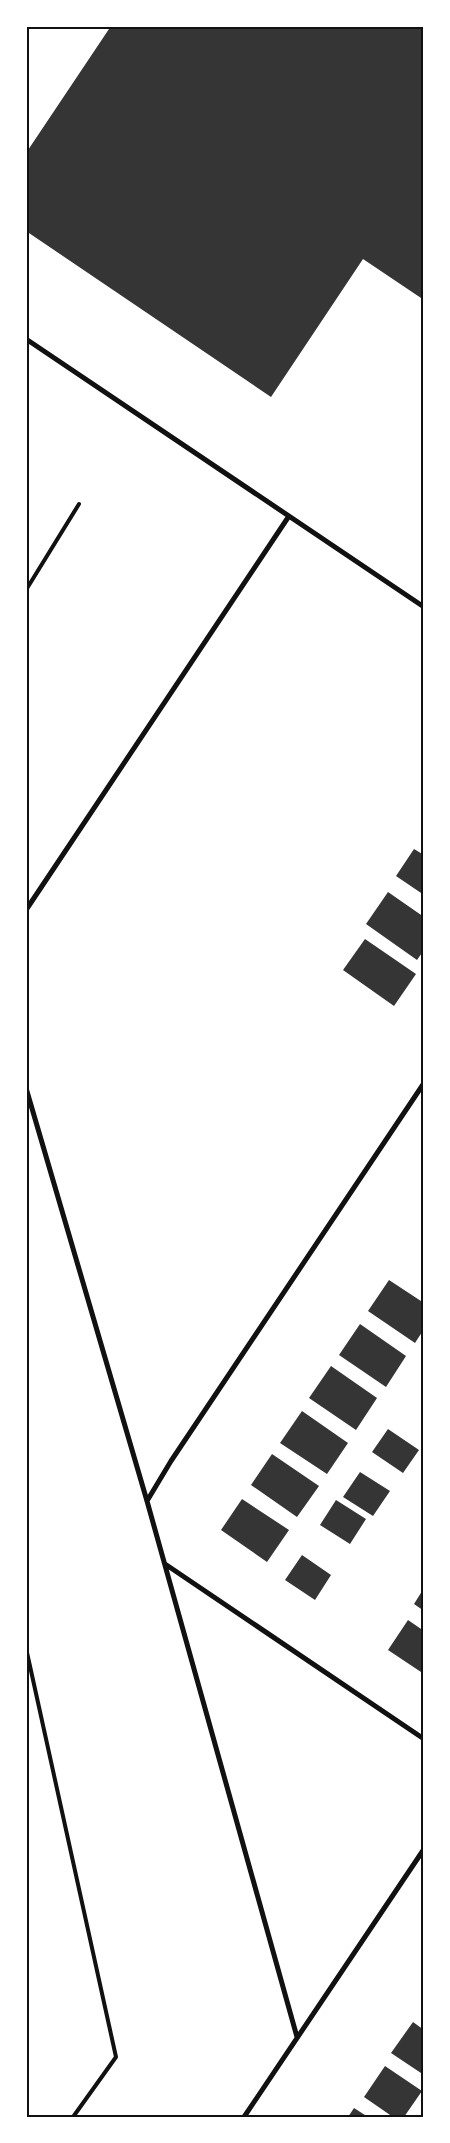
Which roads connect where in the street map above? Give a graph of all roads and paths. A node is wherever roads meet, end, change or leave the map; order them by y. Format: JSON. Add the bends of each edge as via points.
{"nodes":[{"id":1,"x":26,"y":340,"type":"edge"},
{"id":2,"x":79,"y":504,"type":"dead end"},
{"id":3,"x":289,"y":516,"type":"junction"},
{"id":4,"x":26,"y":590,"type":"edge"},
{"id":5,"x":424,"y":607,"type":"edge"},
{"id":6,"x":26,"y":910,"type":"edge"},
{"id":7,"x":424,"y":1083,"type":"edge"},
{"id":8,"x":26,"y":1088,"type":"edge"},
{"id":9,"x":147,"y":1501,"type":"junction"},
{"id":10,"x":165,"y":1564,"type":"junction"},
{"id":11,"x":26,"y":1648,"type":"edge"},
{"id":12,"x":424,"y":1739,"type":"edge"},
{"id":13,"x":424,"y":1848,"type":"edge"},
{"id":14,"x":297,"y":2037,"type":"junction"},
{"id":15,"x":73,"y":2117,"type":"edge"},
{"id":16,"x":244,"y":2117,"type":"edge"}],
"edges":[{"from":1,"to":3,"type":"street"},
{"from":2,"to":4,"type":"lane"},
{"from":3,"to":5,"type":"street"},
{"from":3,"to":6,"type":"street"},
{"from":7,"to":9,"type":"street"},
{"from":8,"to":9,"type":"street"},
{"from":9,"to":10,"type":"street"},
{"from":10,"to":12,"type":"street"},
{"from":10,"to":14,"type":"street"},
{"from":11,"to":15,"type":"lane","via":[[116,2057]]},
{"from":13,"to":14,"type":"street"},
{"from":14,"to":16,"type":"street"}]}
